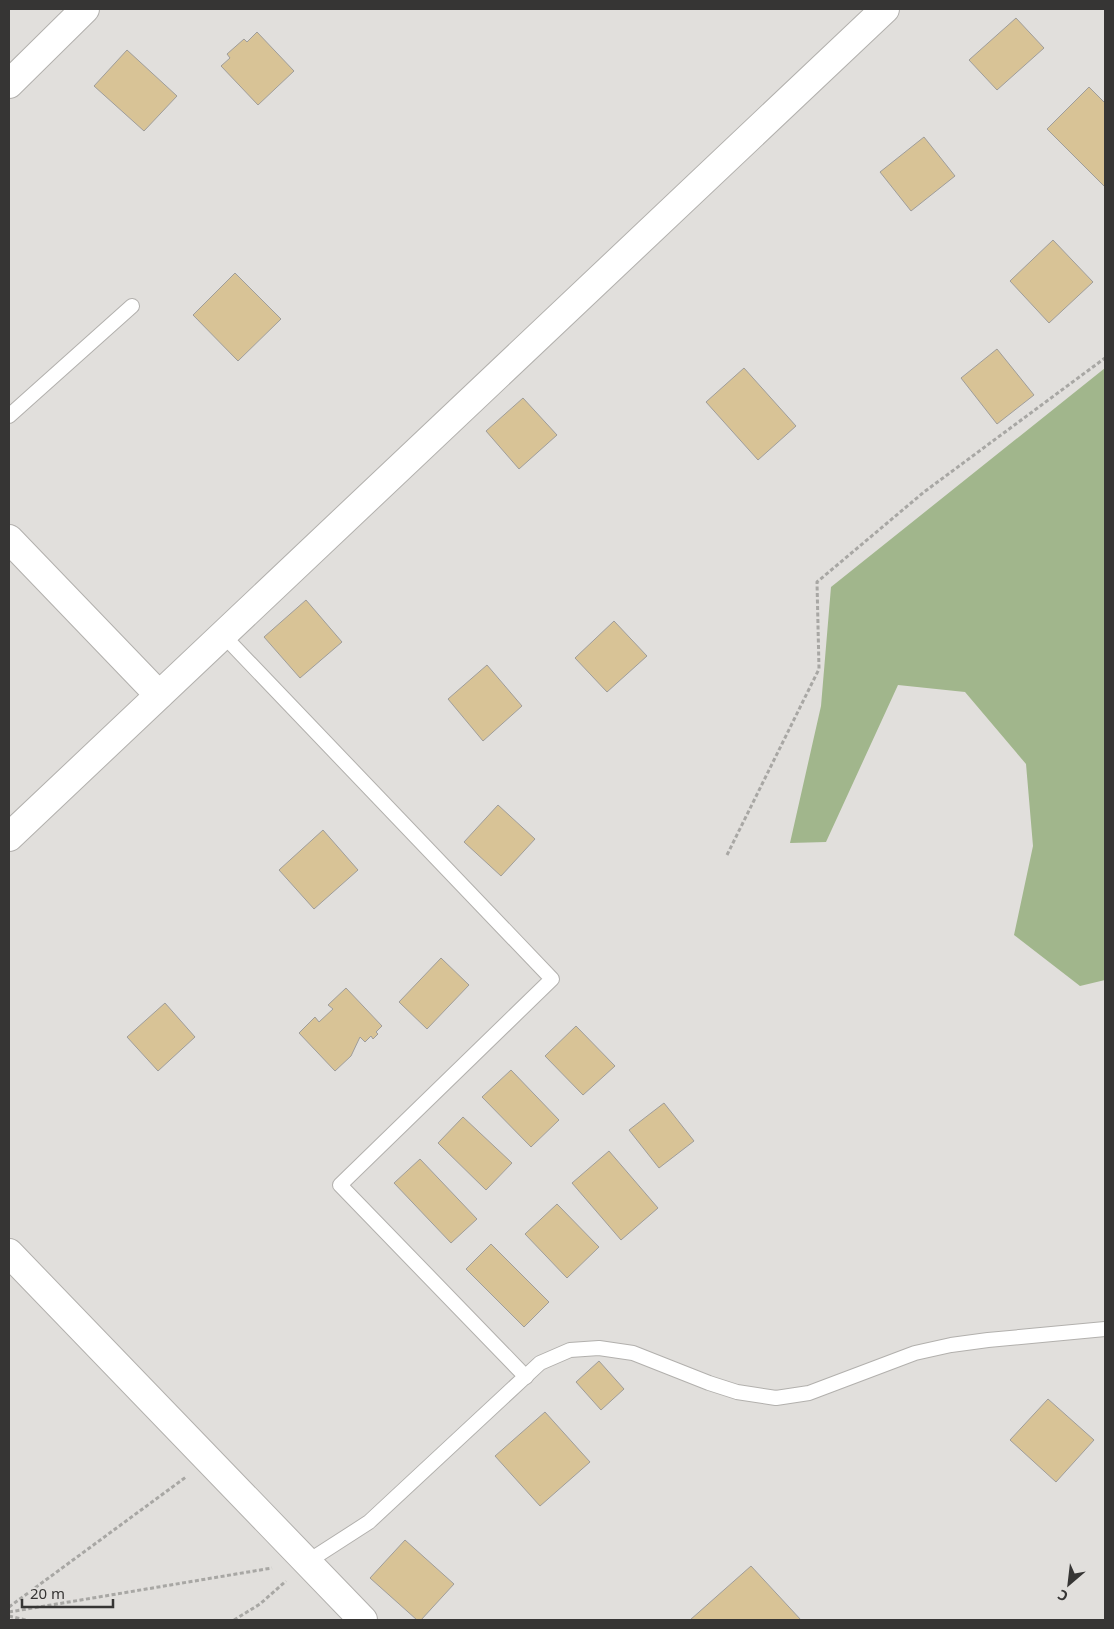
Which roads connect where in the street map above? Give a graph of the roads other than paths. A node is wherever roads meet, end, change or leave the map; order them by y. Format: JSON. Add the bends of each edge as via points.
{"nodes":[{"id":1,"x":85,"y":9,"type":"edge"},
{"id":2,"x":885,"y":9,"type":"edge"},
{"id":3,"x":9,"y":84,"type":"edge"},
{"id":4,"x":132,"y":306,"type":"dead end"},
{"id":5,"x":9,"y":416,"type":"edge"},
{"id":6,"x":9,"y":539,"type":"edge"},
{"id":7,"x":223,"y":634,"type":"junction"},
{"id":8,"x":159,"y":695,"type":"junction"},
{"id":9,"x":9,"y":837,"type":"edge"},
{"id":10,"x":9,"y":1252,"type":"edge"},
{"id":11,"x":1105,"y":1329,"type":"edge"},
{"id":12,"x":526,"y":1377,"type":"junction"},
{"id":13,"x":307,"y":1562,"type":"junction"},
{"id":14,"x":363,"y":1620,"type":"edge"}],
"edges":[{"from":1,"to":3,"type":"street"},
{"from":2,"to":7,"type":"street"},
{"from":4,"to":5,"type":"lane"},
{"from":6,"to":8,"type":"street"},
{"from":7,"to":8,"type":"street"},
{"from":7,"to":12,"type":"lane","via":[[552,979],[340,1186]]},
{"from":8,"to":9,"type":"street"},
{"from":10,"to":13,"type":"street"},
{"from":11,"to":12,"type":"lane","via":[[942,1347],[914,1353],[809,1393],[776,1398],[737,1392],[633,1353],[598,1348],[570,1350],[540,1363]]},
{"from":12,"to":13,"type":"lane","via":[[369,1522]]},
{"from":13,"to":14,"type":"street"}]}
